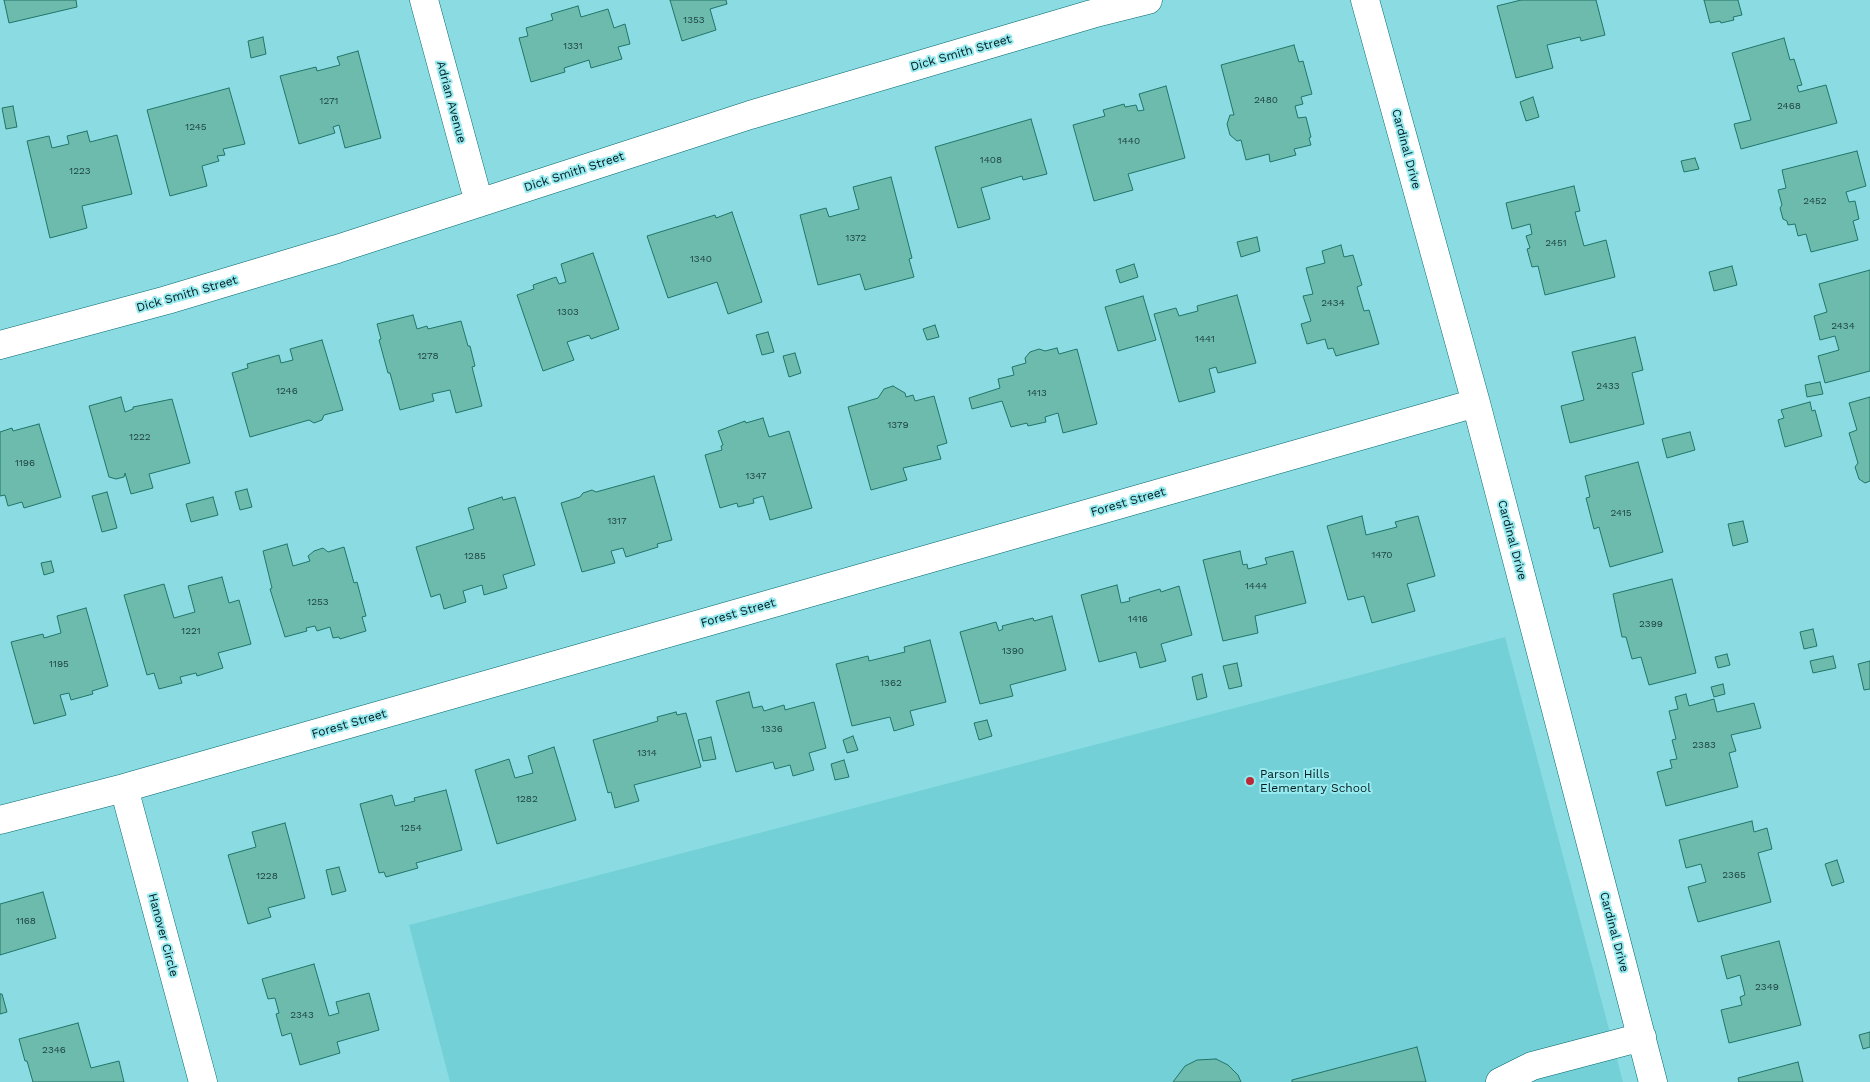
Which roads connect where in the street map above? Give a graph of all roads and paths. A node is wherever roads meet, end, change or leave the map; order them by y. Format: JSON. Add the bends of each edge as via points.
{"nodes":[{"id":1,"x":424,"y":0,"type":"edge"},
{"id":2,"x":1148,"y":0,"type":"edge"},
{"id":3,"x":1365,"y":0,"type":"edge"},
{"id":4,"x":479,"y":203,"type":"junction"},
{"id":5,"x":0,"y":345,"type":"edge"},
{"id":6,"x":1476,"y":403,"type":"junction"},
{"id":7,"x":124,"y":788,"type":"junction"},
{"id":8,"x":0,"y":820,"type":"edge"},
{"id":9,"x":1642,"y":1038,"type":"junction"},
{"id":10,"x":203,"y":1082,"type":"edge"},
{"id":11,"x":1500,"y":1082,"type":"edge"},
{"id":12,"x":1653,"y":1082,"type":"edge"}],
"edges":[{"from":1,"to":4,"type":"street","name":"Adrian Avenue"},
{"from":2,"to":4,"type":"street","name":"Dick Smith Street","via":[[750,115]]},
{"from":3,"to":6,"type":"street","name":"Cardinal Drive"},
{"from":4,"to":5,"type":"street","name":"Dick Smith Street","via":[[168,300]]},
{"from":6,"to":7,"type":"street","name":"Forest Street"},
{"from":6,"to":9,"type":"street","name":"Cardinal Drive"},
{"from":7,"to":8,"type":"street","name":"Forest Street"},
{"from":7,"to":10,"type":"street","name":"Hanover Circle"},
{"from":9,"to":11,"type":"street","via":[[1532,1066]]},
{"from":9,"to":12,"type":"street","name":"Cardinal Drive"}]}
